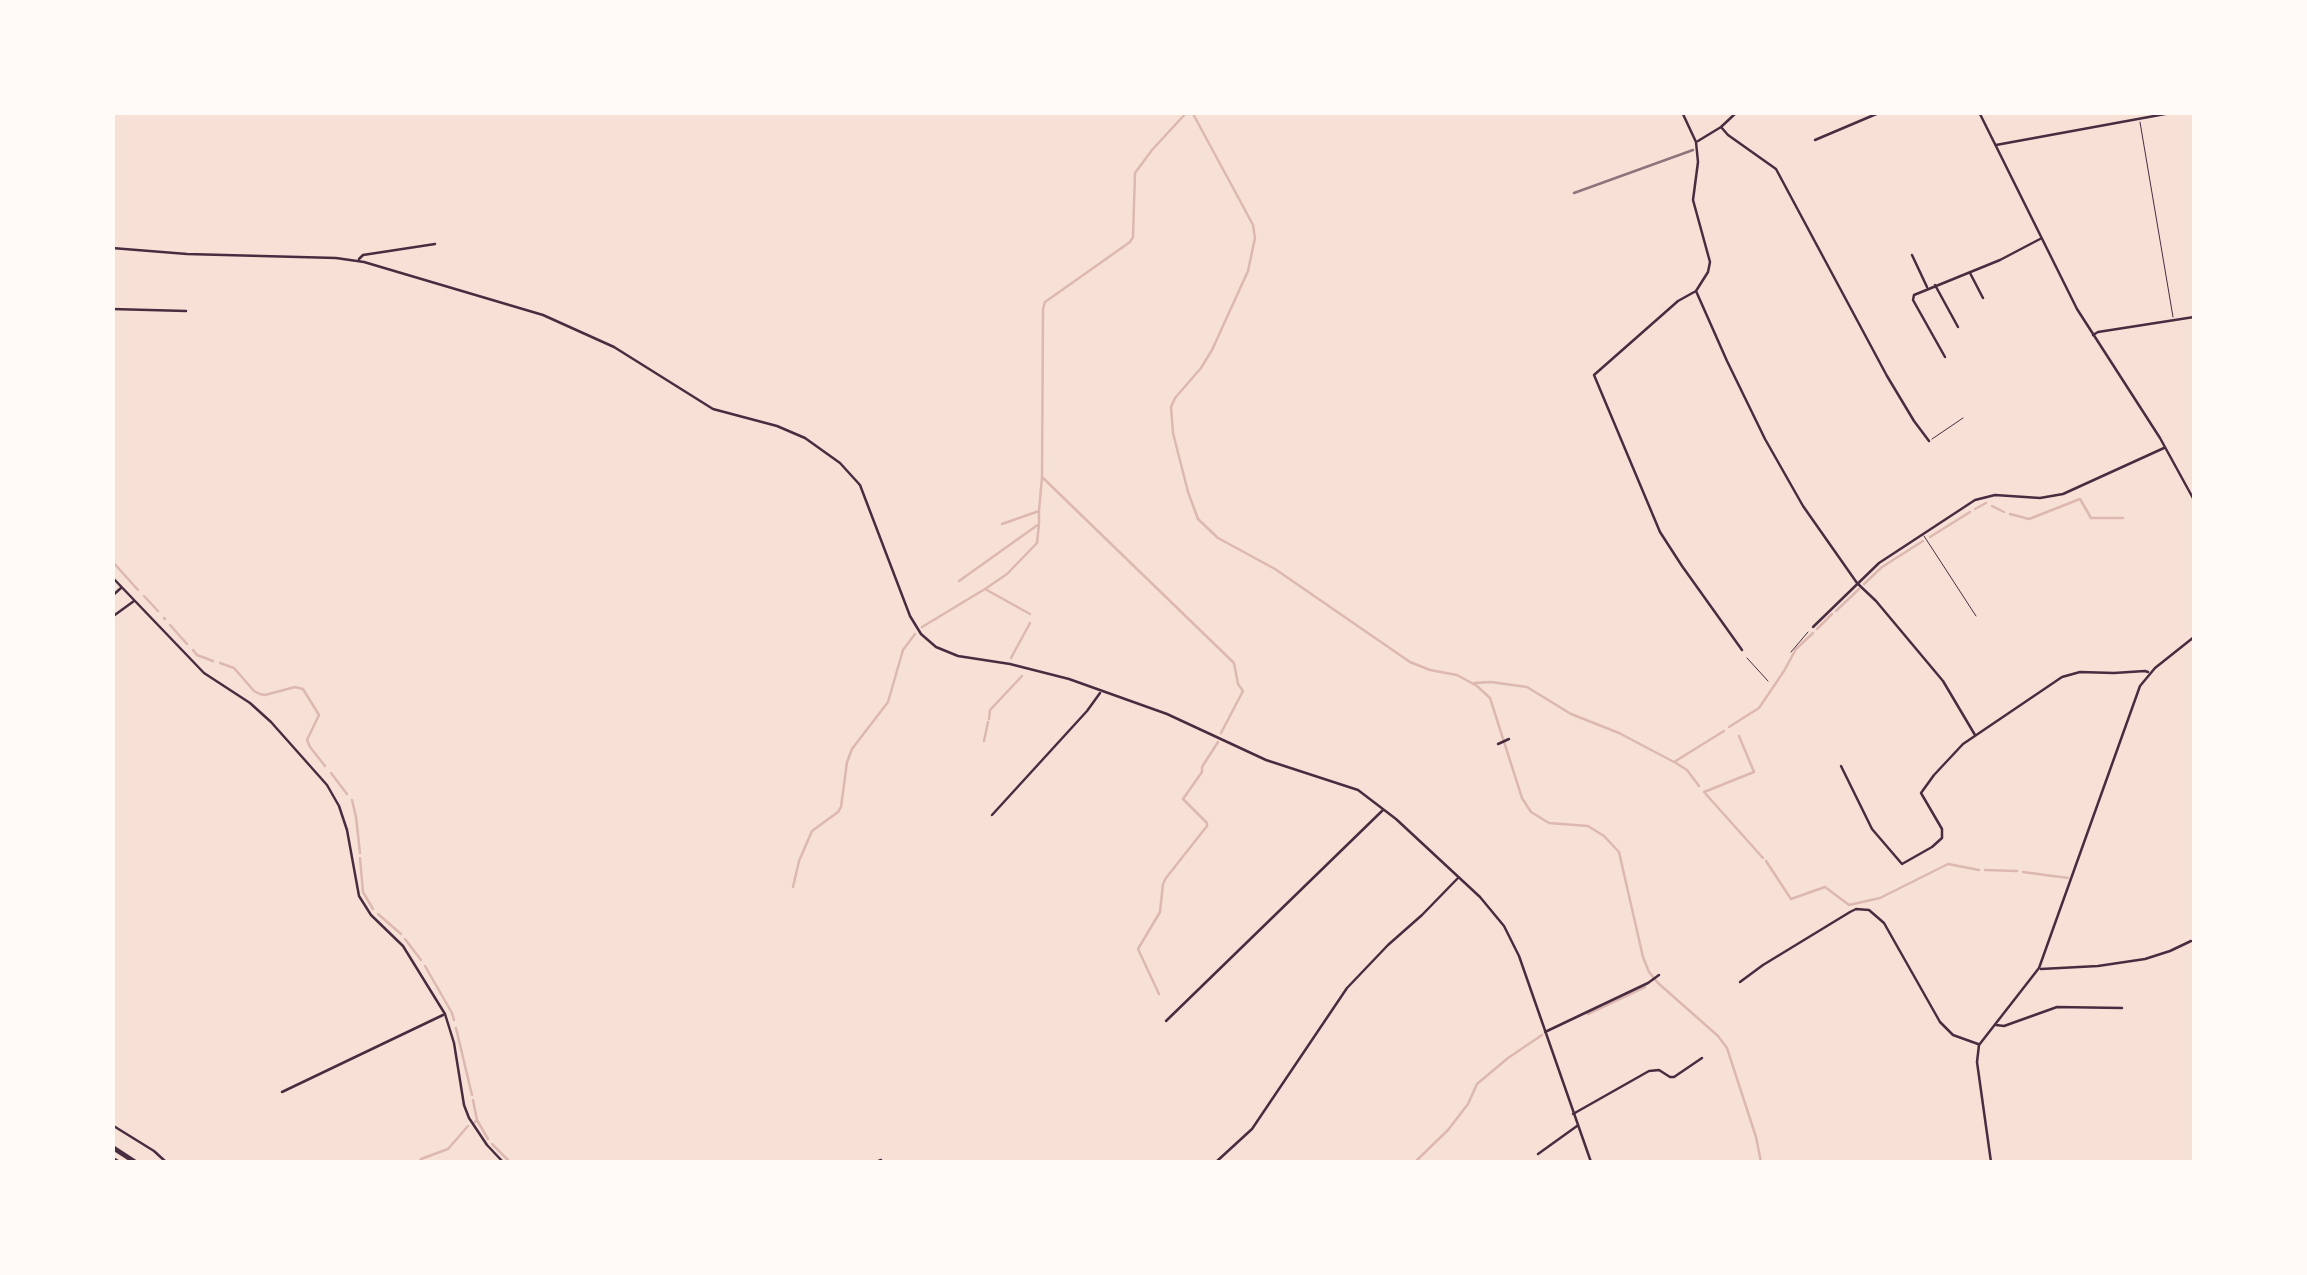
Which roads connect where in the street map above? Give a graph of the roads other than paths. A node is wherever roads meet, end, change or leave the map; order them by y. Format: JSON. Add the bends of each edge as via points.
{"nodes":[{"id":1,"x":1682,"y":112,"type":"edge"},
{"id":2,"x":1736,"y":112,"type":"edge"},
{"id":3,"x":1856,"y":112,"type":"edge"},
{"id":4,"x":1881,"y":112,"type":"edge"},
{"id":5,"x":1979,"y":112,"type":"edge"},
{"id":6,"x":2176,"y":112,"type":"edge"},
{"id":7,"x":2139,"y":118,"type":"junction"},
{"id":8,"x":1860,"y":121,"type":"junction"},
{"id":9,"x":1721,"y":126,"type":"junction"},
{"id":10,"x":1815,"y":140,"type":"dead end"},
{"id":11,"x":1696,"y":142,"type":"junction"},
{"id":12,"x":1995,"y":146,"type":"junction"},
{"id":13,"x":2041,"y":238,"type":"junction"},
{"id":14,"x":435,"y":244,"type":"dead end"},
{"id":15,"x":112,"y":248,"type":"edge"},
{"id":16,"x":1912,"y":255,"type":"dead end"},
{"id":17,"x":358,"y":260,"type":"junction"},
{"id":18,"x":1970,"y":272,"type":"junction"},
{"id":19,"x":1936,"y":285,"type":"junction"},
{"id":20,"x":1927,"y":288,"type":"junction"},
{"id":21,"x":1696,"y":291,"type":"junction"},
{"id":22,"x":1984,"y":298,"type":"dead end"},
{"id":23,"x":112,"y":309,"type":"edge"},
{"id":24,"x":186,"y":311,"type":"dead end"},
{"id":25,"x":2194,"y":317,"type":"edge"},
{"id":26,"x":2173,"y":320,"type":"junction"},
{"id":27,"x":1958,"y":327,"type":"dead end"},
{"id":28,"x":2093,"y":335,"type":"junction"},
{"id":29,"x":1944,"y":356,"type":"dead end"},
{"id":30,"x":1963,"y":418,"type":"dead end"},
{"id":31,"x":1929,"y":441,"type":"joint"},
{"id":32,"x":2166,"y":447,"type":"junction"},
{"id":33,"x":2194,"y":500,"type":"edge"},
{"id":34,"x":1922,"y":534,"type":"junction"},
{"id":35,"x":112,"y":578,"type":"edge"},
{"id":36,"x":1857,"y":583,"type":"junction"},
{"id":37,"x":122,"y":587,"type":"junction"},
{"id":38,"x":112,"y":596,"type":"edge"},
{"id":39,"x":135,"y":600,"type":"junction"},
{"id":40,"x":1976,"y":616,"type":"dead end"},
{"id":41,"x":112,"y":617,"type":"edge"},
{"id":42,"x":1813,"y":627,"type":"road end"},
{"id":43,"x":2194,"y":637,"type":"edge"},
{"id":44,"x":1742,"y":650,"type":"road end"},
{"id":45,"x":2150,"y":673,"type":"junction"},
{"id":46,"x":1101,"y":690,"type":"junction"},
{"id":47,"x":1975,"y":735,"type":"junction"},
{"id":48,"x":1508,"y":739,"type":"dead end"},
{"id":49,"x":1498,"y":744,"type":"dead end"},
{"id":50,"x":1841,"y":766,"type":"dead end"},
{"id":51,"x":1384,"y":809,"type":"junction"},
{"id":52,"x":992,"y":815,"type":"dead end"},
{"id":53,"x":1459,"y":877,"type":"junction"},
{"id":54,"x":2191,"y":941,"type":"dead end"},
{"id":55,"x":2039,"y":968,"type":"junction"},
{"id":56,"x":1659,"y":975,"type":"dead end"},
{"id":57,"x":1740,"y":982,"type":"dead end"},
{"id":58,"x":2122,"y":1008,"type":"dead end"},
{"id":59,"x":445,"y":1014,"type":"junction"},
{"id":60,"x":1166,"y":1021,"type":"dead end"},
{"id":61,"x":1994,"y":1024,"type":"junction"},
{"id":62,"x":1545,"y":1032,"type":"junction"},
{"id":63,"x":1980,"y":1045,"type":"junction"},
{"id":64,"x":1702,"y":1058,"type":"dead end"},
{"id":65,"x":282,"y":1092,"type":"dead end"},
{"id":66,"x":1574,"y":1114,"type":"junction"},
{"id":67,"x":112,"y":1126,"type":"edge"},
{"id":68,"x":1578,"y":1126,"type":"junction"},
{"id":69,"x":112,"y":1147,"type":"edge"},
{"id":70,"x":1538,"y":1154,"type":"dead end"},
{"id":71,"x":135,"y":1162,"type":"edge"},
{"id":72,"x":166,"y":1162,"type":"edge"},
{"id":73,"x":503,"y":1162,"type":"edge"},
{"id":74,"x":1216,"y":1162,"type":"edge"},
{"id":75,"x":1592,"y":1162,"type":"edge"},
{"id":76,"x":1991,"y":1162,"type":"edge"}],
"edges":[{"from":1,"to":11,"type":"street"},
{"from":2,"to":9,"type":"street"},
{"from":3,"to":8,"type":"street"},
{"from":4,"to":8,"type":"street"},
{"from":5,"to":12,"type":"street"},
{"from":6,"to":7,"type":"street"},
{"from":7,"to":12,"type":"street"},
{"from":7,"to":26,"type":"lane"},
{"from":8,"to":10,"type":"street"},
{"from":9,"to":11,"type":"street"},
{"from":9,"to":31,"type":"street","via":[[1776,169],[1886,376]]},
{"from":11,"to":21,"type":"street","via":[[1693,200],[1710,266]]},
{"from":12,"to":13,"type":"street"},
{"from":13,"to":18,"type":"street"},
{"from":13,"to":28,"type":"street"},
{"from":14,"to":17,"type":"street"},
{"from":15,"to":17,"type":"street"},
{"from":16,"to":20,"type":"street"},
{"from":17,"to":46,"type":"street","via":[[552,319],[616,348],[714,409],[815,444],[860,485],[921,634],[958,656]]},
{"from":18,"to":19,"type":"street"},
{"from":18,"to":22,"type":"street"},
{"from":19,"to":20,"type":"street"},
{"from":19,"to":27,"type":"street"},
{"from":20,"to":29,"type":"street","via":[[1913,297]]},
{"from":21,"to":36,"type":"street","via":[[1792,488]]},
{"from":21,"to":44,"type":"street","via":[[1594,375],[1660,532]]},
{"from":23,"to":24,"type":"street"},
{"from":25,"to":26,"type":"street"},
{"from":26,"to":28,"type":"street"},
{"from":28,"to":32,"type":"street"},
{"from":30,"to":31,"type":"lane"},
{"from":32,"to":33,"type":"street"},
{"from":32,"to":34,"type":"street","via":[[2063,494],[1980,498]]},
{"from":34,"to":36,"type":"street"},
{"from":34,"to":40,"type":"lane"},
{"from":35,"to":37,"type":"street"},
{"from":36,"to":42,"type":"street"},
{"from":36,"to":47,"type":"street","via":[[1943,681]]},
{"from":37,"to":38,"type":"street"},
{"from":37,"to":39,"type":"street"},
{"from":39,"to":41,"type":"street"},
{"from":39,"to":59,"type":"street","via":[[204,672],[259,710],[334,796],[364,906],[403,946]]},
{"from":43,"to":45,"type":"street"},
{"from":45,"to":47,"type":"street","via":[[2071,674]]},
{"from":45,"to":55,"type":"street","via":[[2136,695]]},
{"from":46,"to":51,"type":"street","via":[[1291,770],[1346,785]]},
{"from":46,"to":52,"type":"street"},
{"from":47,"to":50,"type":"street","via":[[1921,793],[1942,838],[1902,864],[1872,829]]},
{"from":48,"to":49,"type":"street"},
{"from":51,"to":53,"type":"street"},
{"from":51,"to":60,"type":"street"},
{"from":53,"to":62,"type":"street","via":[[1504,926]]},
{"from":53,"to":74,"type":"street","via":[[1347,988],[1252,1128]]},
{"from":54,"to":55,"type":"street","via":[[2145,959]]},
{"from":55,"to":61,"type":"street"},
{"from":56,"to":62,"type":"street"},
{"from":57,"to":63,"type":"street","via":[[1850,912],[1869,910],[1884,923],[1940,1022]]},
{"from":58,"to":61,"type":"street","via":[[2057,1008]]},
{"from":59,"to":65,"type":"street"},
{"from":59,"to":73,"type":"street","via":[[469,1118]]},
{"from":61,"to":63,"type":"street"},
{"from":62,"to":66,"type":"street"},
{"from":63,"to":76,"type":"street","via":[[1978,1078]]},
{"from":64,"to":66,"type":"street","via":[[1674,1076],[1649,1072]]},
{"from":66,"to":68,"type":"street"},
{"from":67,"to":72,"type":"street"},
{"from":68,"to":70,"type":"street"},
{"from":68,"to":75,"type":"street"},
{"from":69,"to":71,"type":"highway"}]}
